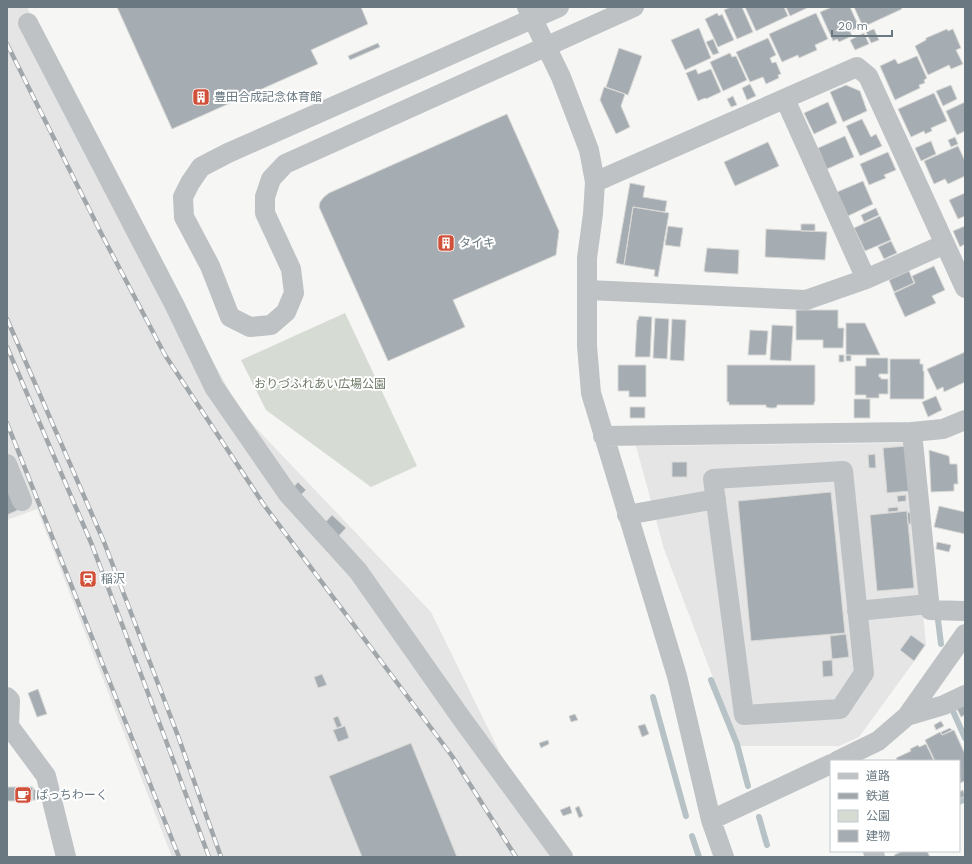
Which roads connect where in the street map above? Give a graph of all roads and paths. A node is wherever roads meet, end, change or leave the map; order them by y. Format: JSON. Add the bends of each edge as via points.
{"nodes":[{"id":1,"x":559,"y":7,"type":"edge"},
{"id":2,"x":634,"y":7,"type":"edge"},
{"id":3,"x":529,"y":13,"type":"edge"},
{"id":4,"x":28,"y":23,"type":"dead end"},
{"id":5,"x":545,"y":47,"type":"junction"},
{"id":6,"x":785,"y":99,"type":"junction"},
{"id":7,"x":595,"y":182,"type":"junction"},
{"id":8,"x":945,"y":244,"type":"junction"},
{"id":9,"x":866,"y":280,"type":"junction"},
{"id":10,"x":965,"y":288,"type":"edge"},
{"id":11,"x":588,"y":290,"type":"junction"},
{"id":12,"x":965,"y":420,"type":"edge"},
{"id":13,"x":912,"y":432,"type":"junction"},
{"id":14,"x":603,"y":436,"type":"junction"},
{"id":15,"x":7,"y":464,"type":"edge"},
{"id":16,"x":716,"y":500,"type":"junction"},
{"id":17,"x":22,"y":502,"type":"dead end"},
{"id":18,"x":627,"y":515,"type":"junction"},
{"id":19,"x":929,"y":604,"type":"junction"},
{"id":20,"x":857,"y":611,"type":"junction"},
{"id":21,"x":965,"y":611,"type":"edge"},
{"id":22,"x":965,"y":634,"type":"edge"},
{"id":23,"x":965,"y":695,"type":"edge"},
{"id":24,"x":7,"y":697,"type":"edge"},
{"id":25,"x":907,"y":716,"type":"junction"},
{"id":26,"x":8,"y":727,"type":"edge"},
{"id":27,"x":839,"y":760,"type":"edge"},
{"id":28,"x":830,"y":764,"type":"edge"},
{"id":29,"x":711,"y":820,"type":"junction"},
{"id":30,"x":66,"y":857,"type":"edge"},
{"id":31,"x":563,"y":857,"type":"edge"},
{"id":32,"x":724,"y":857,"type":"edge"}],
"edges":[{"from":1,"to":3,"type":"street"},
{"from":2,"to":5,"type":"street"},
{"from":3,"to":5,"type":"street"},
{"from":3,"to":5,"type":"street","via":[[201,167],[183,196],[184,217],[210,266],[230,317],[250,327],[271,325],[286,312],[294,293],[291,268],[265,213],[265,197],[271,179],[285,164]]},
{"from":4,"to":31,"type":"street","via":[[175,306],[214,387],[288,494],[358,572]]},
{"from":5,"to":7,"type":"street","via":[[561,77],[589,150]]},
{"from":6,"to":7,"type":"street"},
{"from":6,"to":8,"type":"street","via":[[857,67],[868,76]]},
{"from":6,"to":9,"type":"street"},
{"from":7,"to":11,"type":"street","via":[[586,258]]},
{"from":8,"to":9,"type":"street"},
{"from":8,"to":10,"type":"street"},
{"from":9,"to":11,"type":"street","via":[[806,300]]},
{"from":11,"to":14,"type":"street","via":[[587,346],[591,393]]},
{"from":12,"to":13,"type":"street","via":[[943,429]]},
{"from":13,"to":14,"type":"street"},
{"from":13,"to":19,"type":"street"},
{"from":14,"to":18,"type":"street"},
{"from":15,"to":17,"type":"street"},
{"from":16,"to":18,"type":"street"},
{"from":16,"to":20,"type":"street","via":[[713,479],[844,471]]},
{"from":16,"to":20,"type":"street","via":[[744,716],[840,709],[864,673]]},
{"from":18,"to":29,"type":"street","via":[[677,676]]},
{"from":19,"to":20,"type":"street"},
{"from":19,"to":21,"type":"street","via":[[930,610]]},
{"from":22,"to":25,"type":"street"},
{"from":23,"to":25,"type":"street"},
{"from":24,"to":26,"type":"street","via":[[10,700]]},
{"from":25,"to":27,"type":"street","via":[[878,741]]},
{"from":26,"to":30,"type":"street","via":[[46,776]]},
{"from":28,"to":29,"type":"street"},
{"from":29,"to":32,"type":"street"}]}
